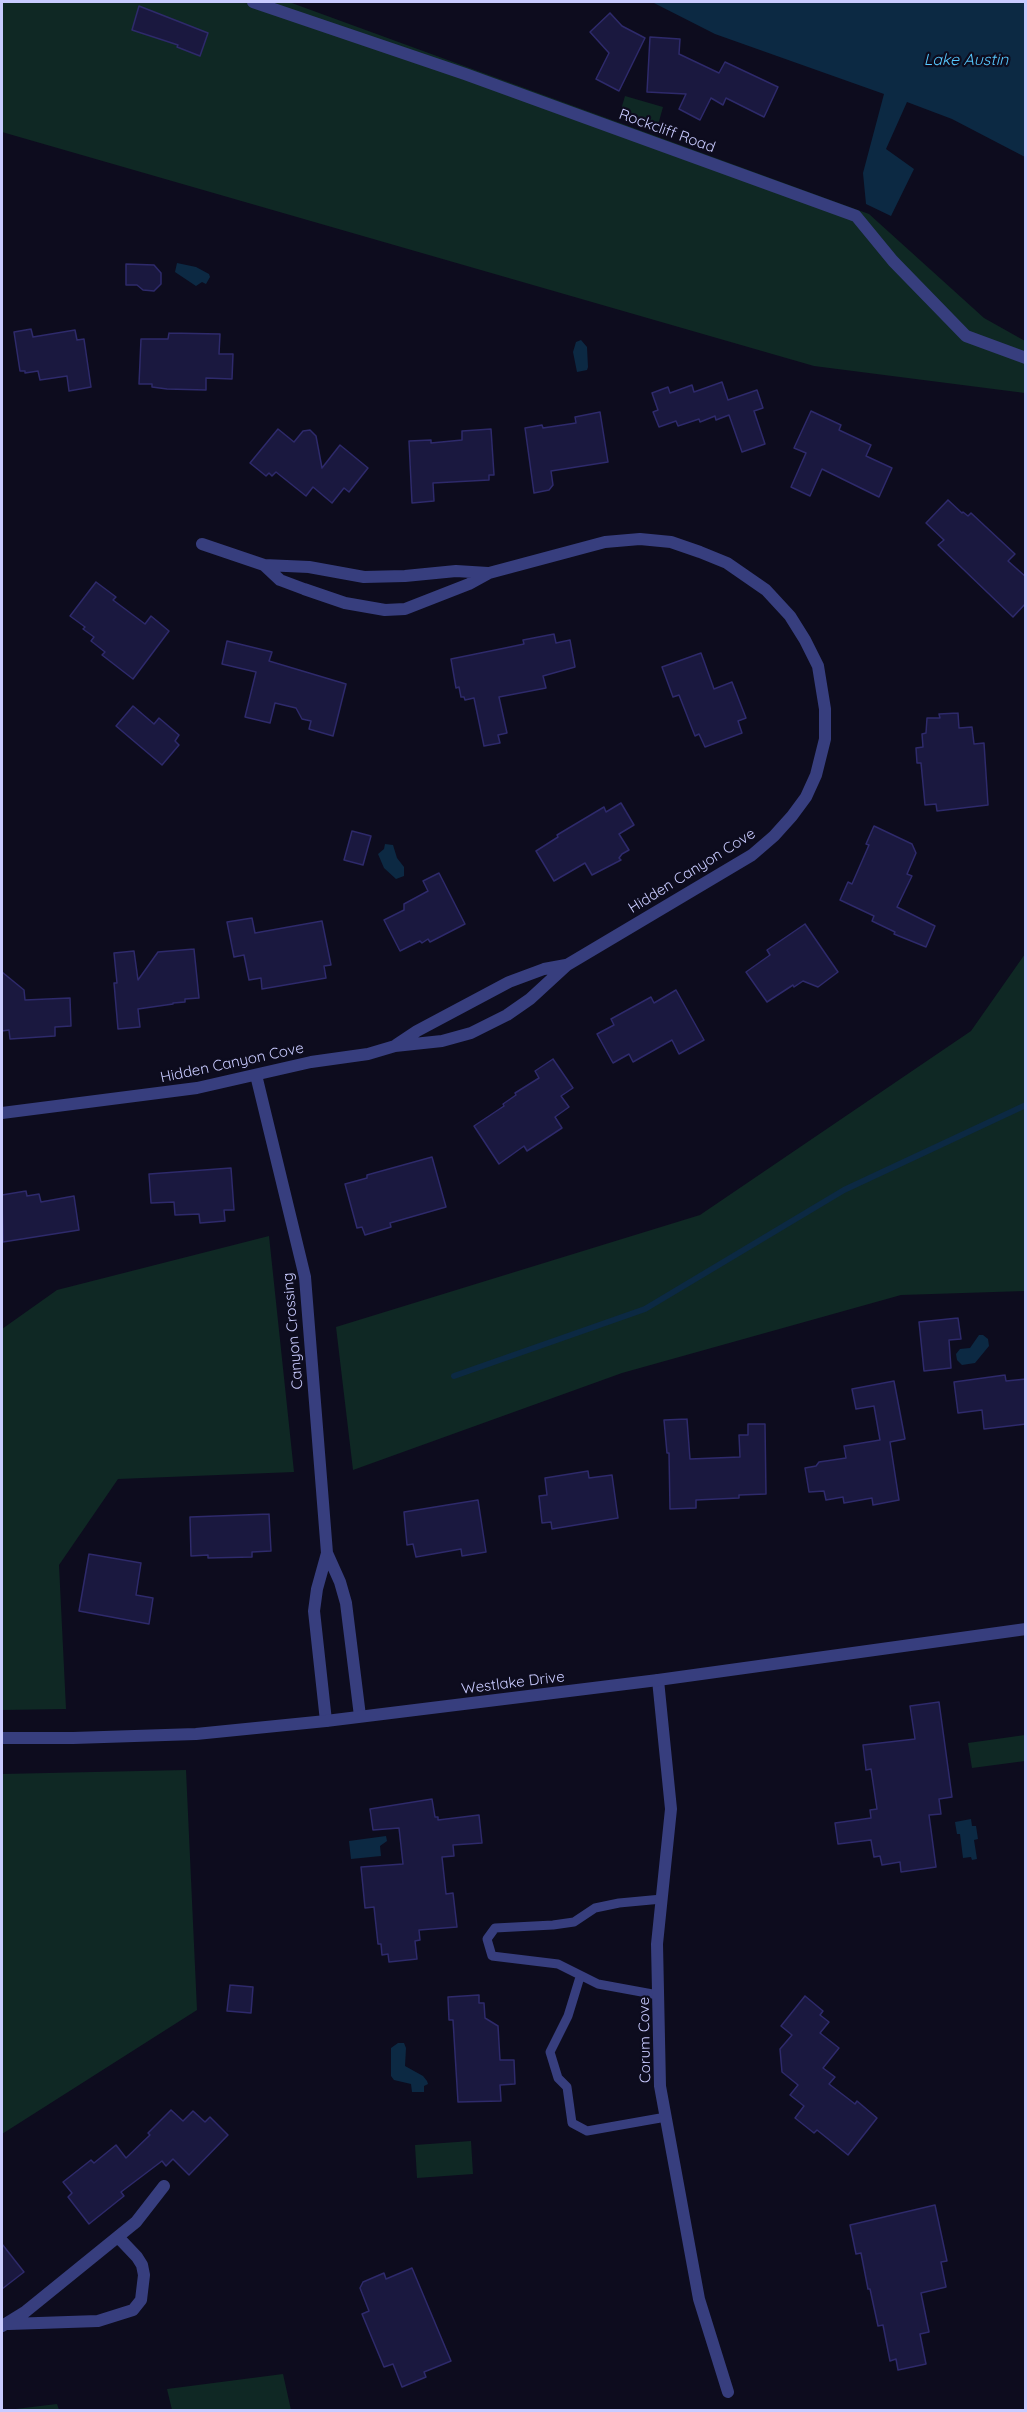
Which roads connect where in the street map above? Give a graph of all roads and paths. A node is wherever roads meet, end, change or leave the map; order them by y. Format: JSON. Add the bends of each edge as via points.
{"nodes":[{"id":1,"x":252,"y":2,"type":"edge"},
{"id":2,"x":1026,"y":358,"type":"edge"},
{"id":3,"x":202,"y":544,"type":"dead end"},
{"id":4,"x":264,"y":565,"type":"junction"},
{"id":5,"x":489,"y":573,"type":"junction"},
{"id":6,"x":567,"y":965,"type":"junction"},
{"id":7,"x":395,"y":1046,"type":"junction"},
{"id":8,"x":256,"y":1075,"type":"junction"},
{"id":9,"x":2,"y":1113,"type":"edge"},
{"id":10,"x":327,"y":1553,"type":"junction"},
{"id":11,"x":1026,"y":1629,"type":"edge"},
{"id":12,"x":658,"y":1680,"type":"junction"},
{"id":13,"x":360,"y":1716,"type":"junction"},
{"id":14,"x":326,"y":1721,"type":"junction"},
{"id":15,"x":2,"y":1738,"type":"edge"},
{"id":16,"x":662,"y":1899,"type":"junction"},
{"id":17,"x":580,"y":1977,"type":"junction"},
{"id":18,"x":658,"y":1995,"type":"junction"},
{"id":19,"x":666,"y":2117,"type":"junction"},
{"id":20,"x":164,"y":2186,"type":"dead end"},
{"id":21,"x":118,"y":2237,"type":"junction"},
{"id":22,"x":5,"y":2325,"type":"edge"},
{"id":23,"x":728,"y":2392,"type":"dead end"}],
"edges":[{"from":1,"to":2,"type":"street","name":"Rockcliff Road","via":[[465,74],[856,216],[893,261],[966,336]]},
{"from":3,"to":4,"type":"street","name":"Hidden Canyon Cove"},
{"from":4,"to":5,"type":"street","name":"Hidden Canyon Cove","via":[[309,567],[364,577],[456,571]]},
{"from":4,"to":5,"type":"street","name":"Hidden Canyon Cove","via":[[280,580],[304,589],[345,603],[385,610],[405,609]]},
{"from":5,"to":6,"type":"street","name":"Hidden Canyon Cove","via":[[605,542],[671,542],[726,563],[766,590],[790,616],[818,666],[825,739],[816,775],[792,816],[752,855]]},
{"from":6,"to":7,"type":"street","name":"Hidden Canyon Cove","via":[[508,982]]},
{"from":6,"to":7,"type":"street","name":"Hidden Canyon Cove","via":[[530,999],[471,1033]]},
{"from":7,"to":8,"type":"street","name":"Hidden Canyon Cove"},
{"from":8,"to":9,"type":"street","name":"Hidden Canyon Cove","via":[[197,1088]]},
{"from":8,"to":10,"type":"street","name":"Canyon Crossing","via":[[305,1277]]},
{"from":10,"to":13,"type":"street","name":"Canyon Crossing","via":[[346,1603]]},
{"from":10,"to":14,"type":"street","name":"Canyon Crossing","via":[[314,1611]]},
{"from":11,"to":12,"type":"street","name":"Westlake Drive"},
{"from":12,"to":13,"type":"street","name":"Westlake Drive"},
{"from":12,"to":16,"type":"street","name":"Corum Cove","via":[[671,1809]]},
{"from":13,"to":14,"type":"street","name":"Westlake Drive"},
{"from":14,"to":15,"type":"street","name":"Westlake Drive","via":[[196,1734]]},
{"from":16,"to":17,"type":"lane","via":[[595,1908],[574,1922],[495,1928],[487,1939],[492,1956],[558,1964]]},
{"from":16,"to":18,"type":"street","name":"Corum Cove","via":[[657,1944]]},
{"from":17,"to":18,"type":"lane"},
{"from":17,"to":19,"type":"lane","via":[[568,2016],[550,2052],[558,2078],[567,2087],[572,2123],[587,2131]]},
{"from":18,"to":19,"type":"street","name":"Corum Cove","via":[[660,2086]]},
{"from":19,"to":23,"type":"street","name":"Corum Cove","via":[[699,2299]]},
{"from":20,"to":21,"type":"street","via":[[136,2222]]},
{"from":21,"to":22,"type":"street"},
{"from":21,"to":22,"type":"street","via":[[142,2265],[141,2300],[133,2310],[98,2321]]}]}
